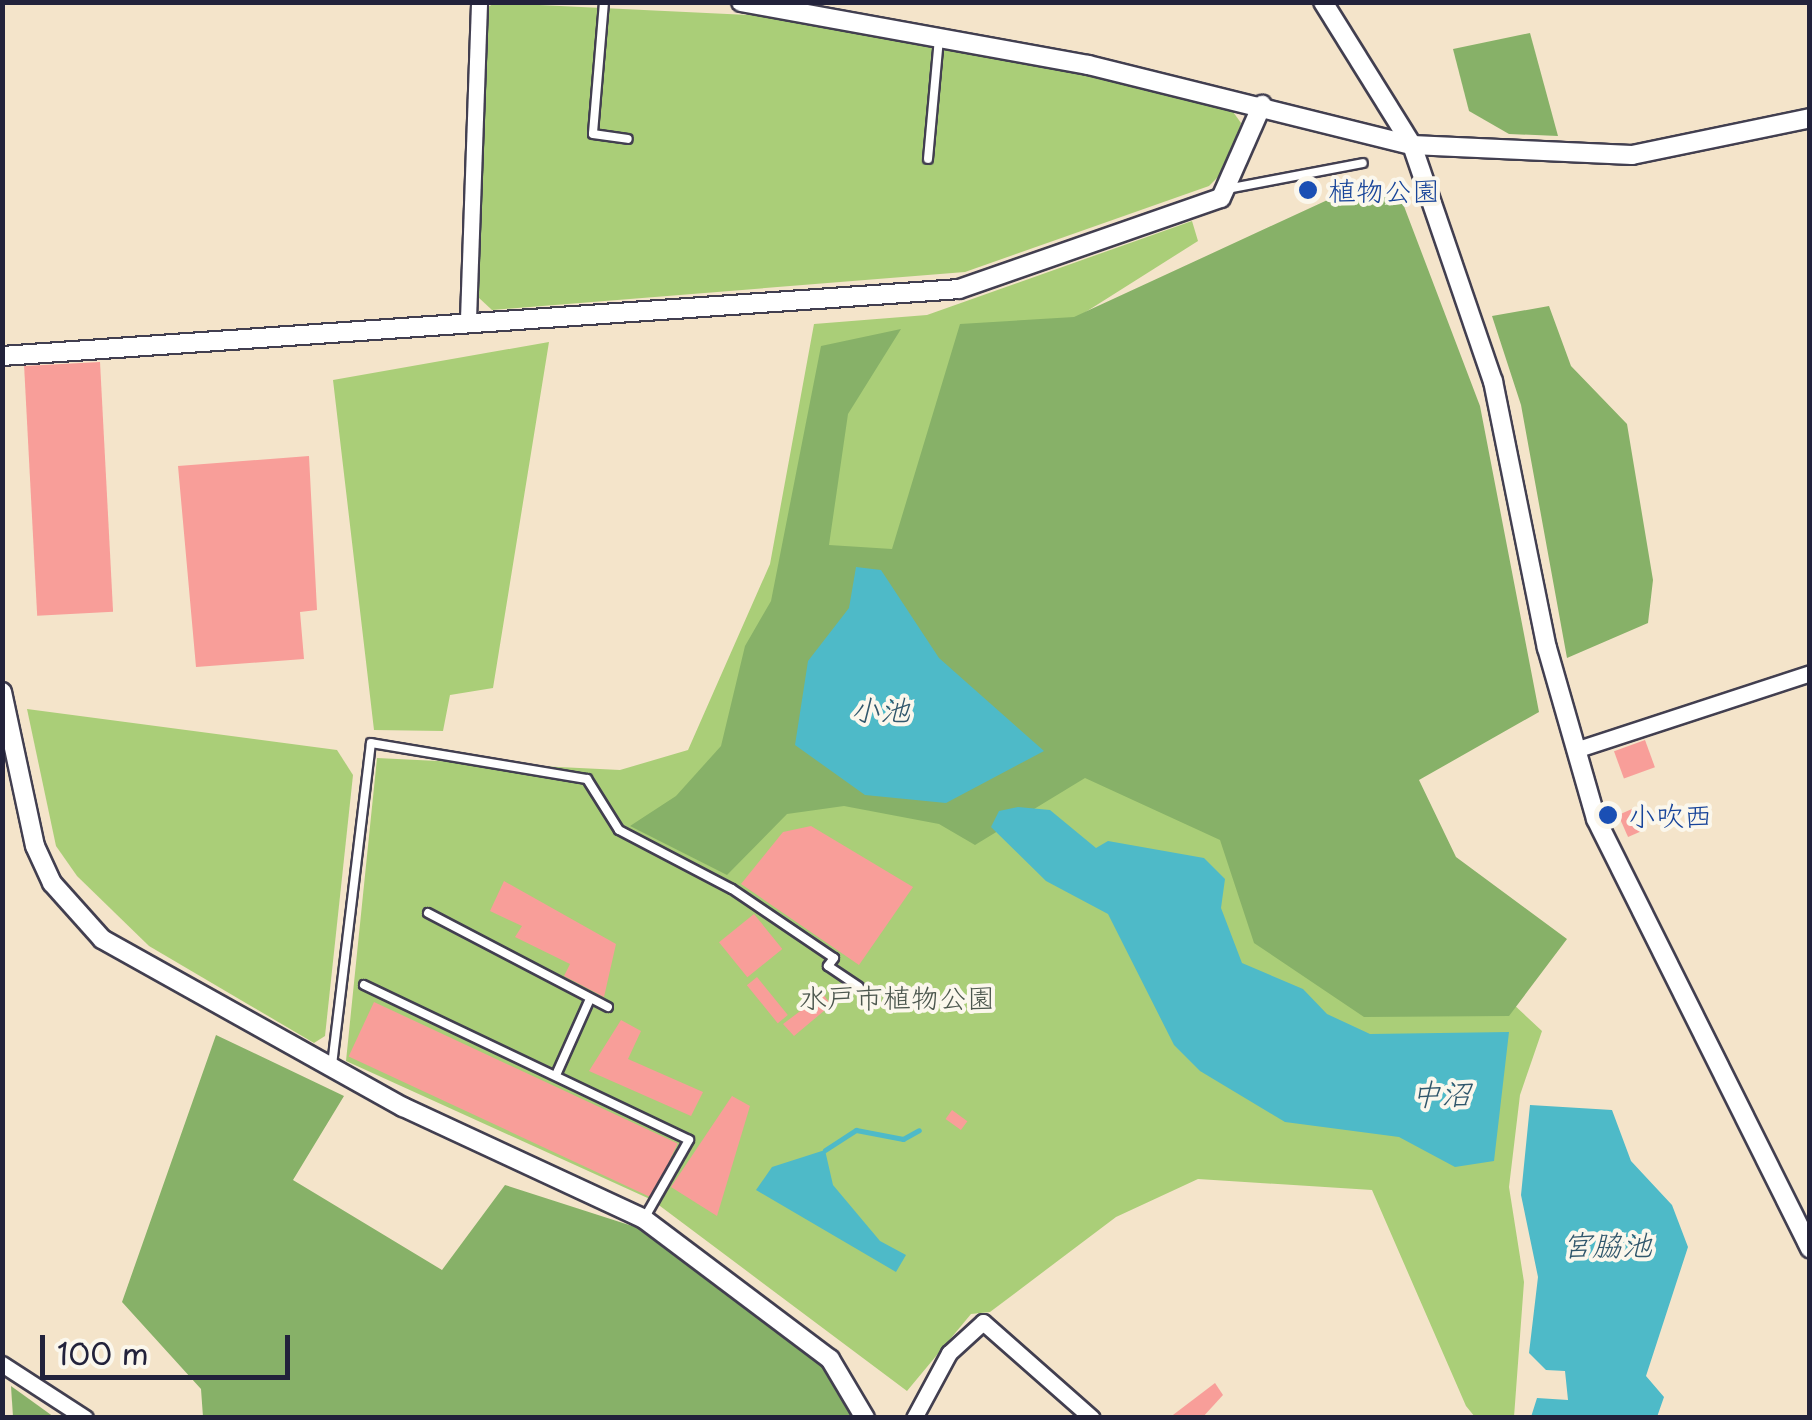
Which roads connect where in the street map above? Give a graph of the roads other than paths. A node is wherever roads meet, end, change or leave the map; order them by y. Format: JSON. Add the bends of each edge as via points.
{"nodes":[{"id":1,"x":479,"y":2,"type":"edge"},
{"id":2,"x":604,"y":2,"type":"edge"},
{"id":3,"x":741,"y":2,"type":"edge"},
{"id":4,"x":1323,"y":2,"type":"edge"},
{"id":5,"x":939,"y":37,"type":"junction"},
{"id":6,"x":1262,"y":105,"type":"junction"},
{"id":7,"x":1810,"y":118,"type":"edge"},
{"id":8,"x":628,"y":139,"type":"dead end"},
{"id":9,"x":1412,"y":145,"type":"junction"},
{"id":10,"x":928,"y":159,"type":"dead end"},
{"id":11,"x":1363,"y":164,"type":"dead end"},
{"id":12,"x":1232,"y":188,"type":"junction"},
{"id":13,"x":468,"y":320,"type":"junction"},
{"id":14,"x":2,"y":356,"type":"edge"},
{"id":15,"x":1810,"y":673,"type":"edge"},
{"id":16,"x":2,"y":692,"type":"edge"},
{"id":17,"x":1575,"y":750,"type":"junction"},
{"id":18,"x":428,"y":913,"type":"dead end"},
{"id":19,"x":364,"y":985,"type":"dead end"},
{"id":20,"x":859,"y":987,"type":"dead end"},
{"id":21,"x":589,"y":1001,"type":"junction"},
{"id":22,"x":608,"y":1008,"type":"dead end"},
{"id":23,"x":332,"y":1069,"type":"junction"},
{"id":24,"x":556,"y":1075,"type":"junction"},
{"id":25,"x":644,"y":1219,"type":"junction"},
{"id":26,"x":1810,"y":1249,"type":"edge"},
{"id":27,"x":2,"y":1364,"type":"edge"},
{"id":28,"x":84,"y":1418,"type":"edge"},
{"id":29,"x":865,"y":1418,"type":"edge"},
{"id":30,"x":914,"y":1418,"type":"edge"},
{"id":31,"x":1092,"y":1418,"type":"edge"}],
"edges":[{"from":1,"to":13,"type":"street"},
{"from":2,"to":8,"type":"lane","via":[[593,134]]},
{"from":3,"to":5,"type":"street"},
{"from":4,"to":9,"type":"street"},
{"from":5,"to":6,"type":"street"},
{"from":5,"to":10,"type":"lane"},
{"from":6,"to":9,"type":"street"},
{"from":6,"to":12,"type":"street"},
{"from":7,"to":9,"type":"street","via":[[1632,155]]},
{"from":9,"to":17,"type":"street","via":[[1493,380]]},
{"from":11,"to":12,"type":"lane"},
{"from":12,"to":13,"type":"street","via":[[959,290]]},
{"from":13,"to":14,"type":"street"},
{"from":15,"to":17,"type":"street"},
{"from":16,"to":23,"type":"street","via":[[35,846],[77,913],[160,978]]},
{"from":17,"to":26,"type":"street","via":[[1619,872]]},
{"from":18,"to":21,"type":"lane","via":[[546,970],[554,985]]},
{"from":19,"to":24,"type":"lane"},
{"from":20,"to":23,"type":"lane","via":[[828,966],[834,958],[732,889],[619,830],[587,779],[372,742]]},
{"from":21,"to":22,"type":"lane"},
{"from":21,"to":24,"type":"lane"},
{"from":23,"to":25,"type":"street"},
{"from":24,"to":25,"type":"lane","via":[[689,1140]]},
{"from":25,"to":29,"type":"street","via":[[830,1359]]},
{"from":27,"to":28,"type":"street"},
{"from":30,"to":31,"type":"street","via":[[949,1354],[983,1322]]}]}
